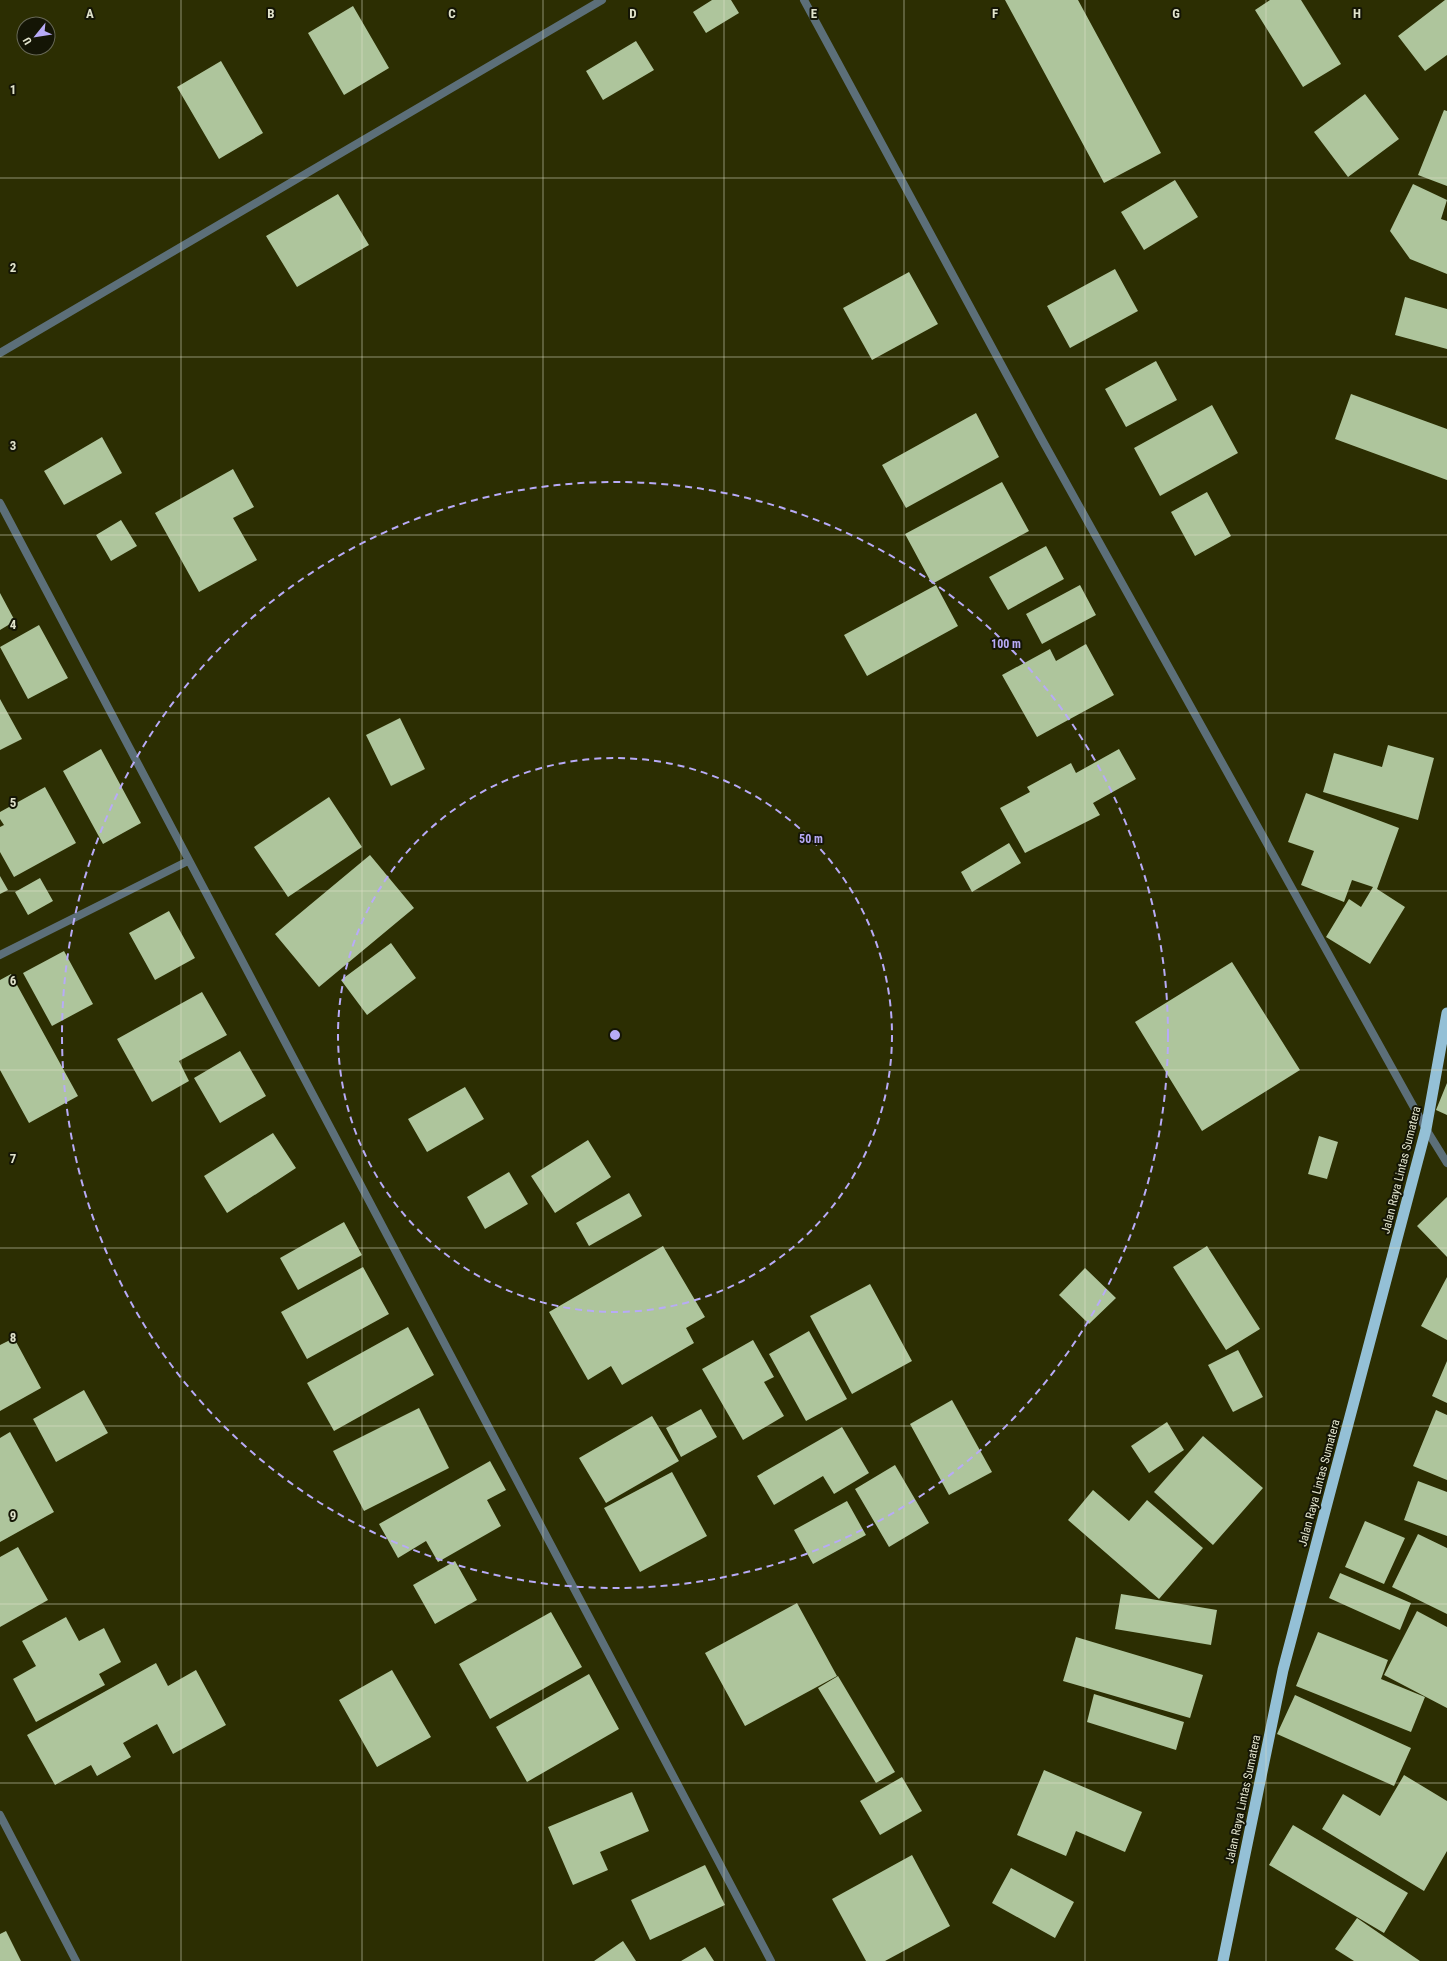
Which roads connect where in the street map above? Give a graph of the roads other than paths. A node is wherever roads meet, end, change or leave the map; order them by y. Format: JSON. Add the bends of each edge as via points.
{"nodes":[{"id":1,"x":602,"y":0,"type":"edge"},
{"id":2,"x":804,"y":0,"type":"edge"},
{"id":3,"x":0,"y":353,"type":"edge"},
{"id":4,"x":0,"y":503,"type":"edge"},
{"id":5,"x":188,"y":861,"type":"junction"},
{"id":6,"x":0,"y":955,"type":"edge"},
{"id":7,"x":1447,"y":1013,"type":"edge"},
{"id":8,"x":1426,"y":1129,"type":"junction"},
{"id":9,"x":1447,"y":1163,"type":"edge"},
{"id":10,"x":0,"y":1815,"type":"edge"},
{"id":11,"x":76,"y":1961,"type":"edge"},
{"id":12,"x":771,"y":1961,"type":"edge"},
{"id":13,"x":1223,"y":1961,"type":"edge"}],
"edges":[{"from":1,"to":3,"type":"street"},
{"from":2,"to":8,"type":"street","via":[[1040,436]]},
{"from":4,"to":5,"type":"street"},
{"from":5,"to":6,"type":"street"},
{"from":5,"to":12,"type":"street"},
{"from":7,"to":8,"type":"highway","name":"Jalan Raya Lintas Sumatera"},
{"from":8,"to":9,"type":"street"},
{"from":8,"to":13,"type":"highway","name":"Jalan Raya Lintas Sumatera","via":[[1283,1670]]},
{"from":10,"to":11,"type":"street"}]}
